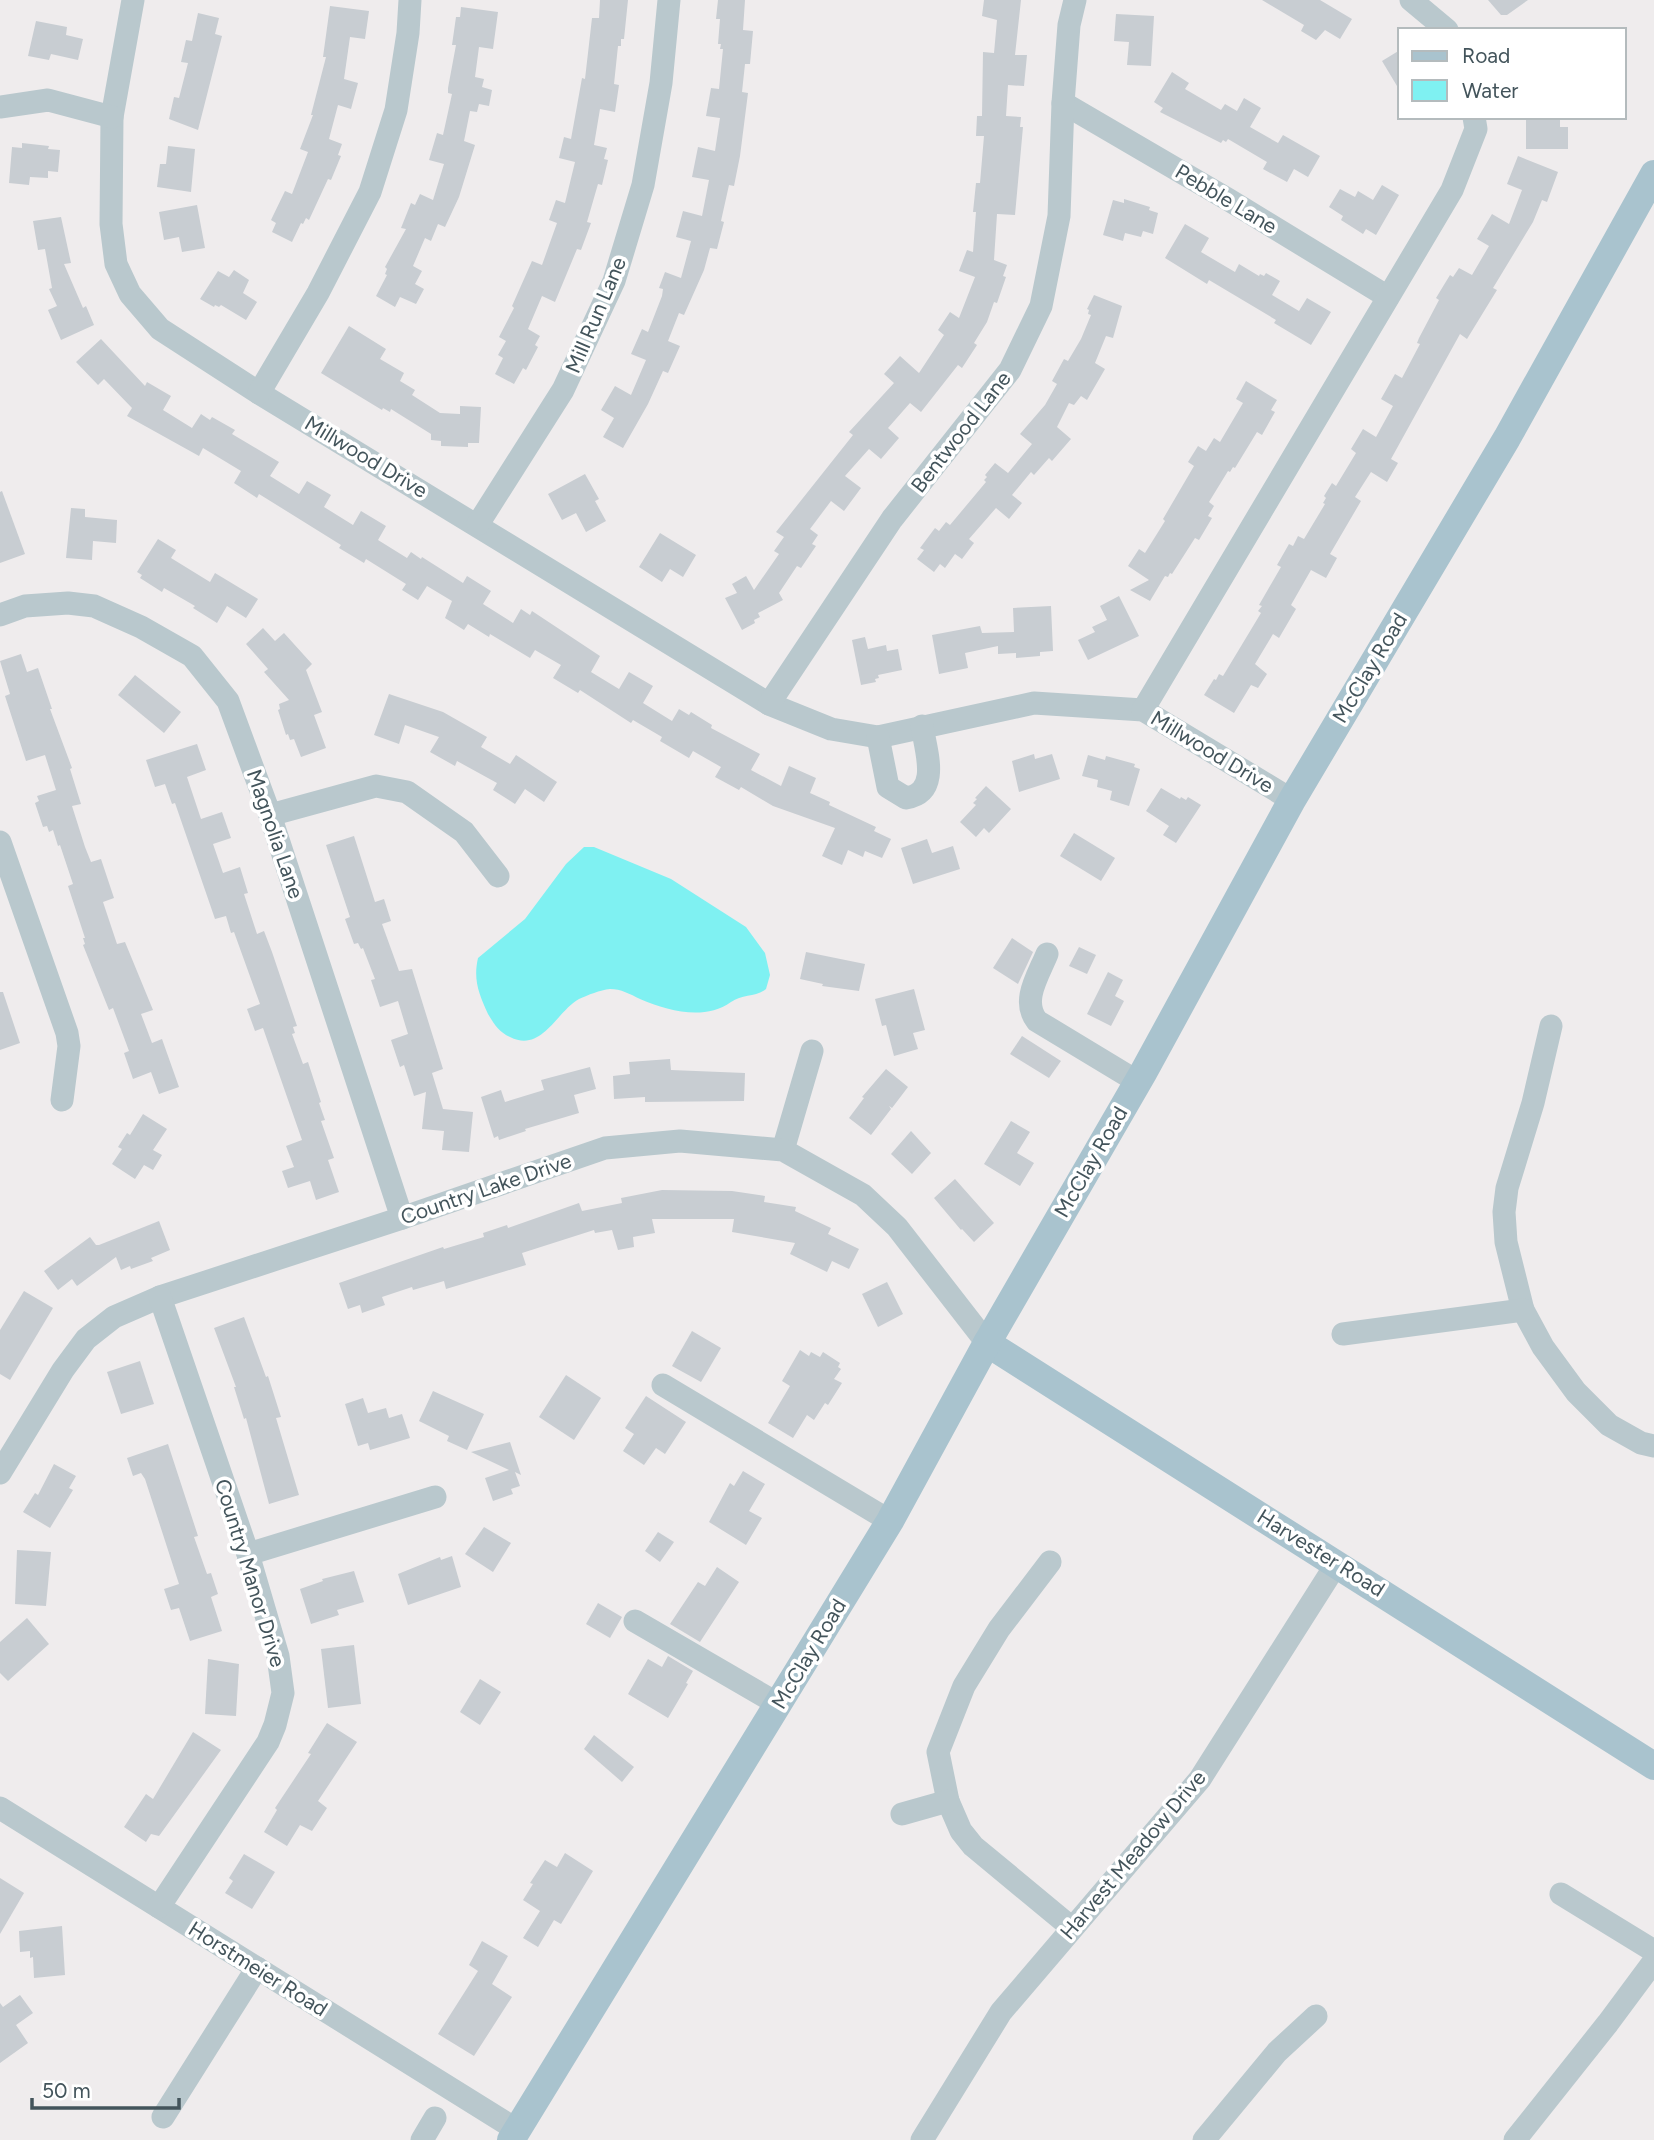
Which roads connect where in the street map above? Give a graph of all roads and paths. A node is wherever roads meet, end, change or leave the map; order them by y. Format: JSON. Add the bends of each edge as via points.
{"nodes":[{"id":1,"x":133,"y":0,"type":"edge"},
{"id":2,"x":410,"y":0,"type":"edge"},
{"id":3,"x":669,"y":0,"type":"edge"},
{"id":4,"x":1074,"y":0,"type":"edge"},
{"id":5,"x":1411,"y":0,"type":"edge"},
{"id":6,"x":1445,"y":28,"type":"edge"},
{"id":7,"x":1063,"y":103,"type":"junction"},
{"id":8,"x":0,"y":107,"type":"edge"},
{"id":9,"x":112,"y":117,"type":"junction"},
{"id":10,"x":1475,"y":119,"type":"edge"},
{"id":11,"x":1654,"y":174,"type":"edge"},
{"id":12,"x":1388,"y":298,"type":"junction"},
{"id":13,"x":259,"y":393,"type":"junction"},
{"id":14,"x":478,"y":524,"type":"junction"},
{"id":15,"x":0,"y":615,"type":"edge"},
{"id":16,"x":769,"y":704,"type":"junction"},
{"id":17,"x":1143,"y":710,"type":"junction"},
{"id":18,"x":922,"y":726,"type":"junction"},
{"id":19,"x":878,"y":737,"type":"junction"},
{"id":20,"x":1292,"y":800,"type":"junction"},
{"id":21,"x":270,"y":815,"type":"junction"},
{"id":22,"x":0,"y":842,"type":"edge"},
{"id":23,"x":498,"y":876,"type":"dead end"},
{"id":24,"x":1047,"y":954,"type":"dead end"},
{"id":25,"x":1551,"y":1026,"type":"dead end"},
{"id":26,"x":812,"y":1051,"type":"dead end"},
{"id":27,"x":1138,"y":1082,"type":"junction"},
{"id":28,"x":62,"y":1100,"type":"dead end"},
{"id":29,"x":783,"y":1150,"type":"junction"},
{"id":30,"x":402,"y":1219,"type":"junction"},
{"id":31,"x":160,"y":1297,"type":"junction"},
{"id":32,"x":1523,"y":1310,"type":"junction"},
{"id":33,"x":1343,"y":1334,"type":"dead end"},
{"id":34,"x":987,"y":1343,"type":"junction"},
{"id":35,"x":663,"y":1385,"type":"dead end"},
{"id":36,"x":1654,"y":1446,"type":"edge"},
{"id":37,"x":0,"y":1473,"type":"edge"},
{"id":38,"x":435,"y":1497,"type":"dead end"},
{"id":39,"x":890,"y":1521,"type":"junction"},
{"id":40,"x":248,"y":1555,"type":"junction"},
{"id":41,"x":1050,"y":1562,"type":"dead end"},
{"id":42,"x":1337,"y":1563,"type":"junction"},
{"id":43,"x":635,"y":1621,"type":"dead end"},
{"id":44,"x":778,"y":1704,"type":"junction"},
{"id":45,"x":1654,"y":1766,"type":"edge"},
{"id":46,"x":948,"y":1801,"type":"junction"},
{"id":47,"x":0,"y":1808,"type":"edge"},
{"id":48,"x":902,"y":1814,"type":"dead end"},
{"id":49,"x":1560,"y":1894,"type":"dead end"},
{"id":50,"x":159,"y":1907,"type":"junction"},
{"id":51,"x":1072,"y":1928,"type":"junction"},
{"id":52,"x":1654,"y":1951,"type":"edge"},
{"id":53,"x":1654,"y":1961,"type":"edge"},
{"id":54,"x":257,"y":1968,"type":"junction"},
{"id":55,"x":1316,"y":2016,"type":"dead end"},
{"id":56,"x":163,"y":2117,"type":"dead end"},
{"id":57,"x":435,"y":2119,"type":"dead end"},
{"id":58,"x":514,"y":2135,"type":"edge"},
{"id":59,"x":422,"y":2140,"type":"edge"},
{"id":60,"x":922,"y":2140,"type":"edge"},
{"id":61,"x":1204,"y":2140,"type":"edge"},
{"id":62,"x":1515,"y":2140,"type":"edge"}],
"edges":[{"from":1,"to":9,"type":"street","name":"Millwood Drive"},
{"from":2,"to":13,"type":"street","via":[[396,110],[370,192]]},
{"from":3,"to":14,"type":"street","name":"Mill Run Lane","via":[[661,83],[643,185],[614,281],[563,390]]},
{"from":4,"to":7,"type":"street","name":"Bentwood Lane"},
{"from":5,"to":6,"type":"street"},
{"from":7,"to":12,"type":"street","name":"Pebble Lane"},
{"from":7,"to":16,"type":"street","name":"Bentwood Lane","via":[[1059,216],[1041,306],[1010,370],[892,519]]},
{"from":8,"to":9,"type":"street","via":[[48,100]]},
{"from":9,"to":13,"type":"street","name":"Millwood Drive","via":[[111,224],[116,264],[130,294],[160,329]]},
{"from":10,"to":12,"type":"street","via":[[1476,129],[1452,190]]},
{"from":11,"to":20,"type":"main road","name":"McClay Road","via":[[1507,438]]},
{"from":12,"to":17,"type":"street"},
{"from":13,"to":14,"type":"street","name":"Millwood Drive"},
{"from":14,"to":16,"type":"street","name":"Millwood Drive"},
{"from":15,"to":21,"type":"street","name":"Magnolia Lane","via":[[25,606],[68,603],[93,607],[192,656],[228,701]]},
{"from":16,"to":19,"type":"street","name":"Millwood Drive","via":[[831,729]]},
{"from":17,"to":18,"type":"street","name":"Millwood Drive","via":[[1034,703]]},
{"from":17,"to":20,"type":"street","name":"Millwood Drive"},
{"from":18,"to":19,"type":"street","name":"Millwood Drive"},
{"from":18,"to":19,"type":"street","via":[[928,784],[916,796],[906,798],[888,787]]},
{"from":20,"to":27,"type":"main road","name":"McClay Road"},
{"from":21,"to":23,"type":"street","via":[[376,786],[407,792],[464,832]]},
{"from":21,"to":30,"type":"street","name":"Magnolia Lane"},
{"from":22,"to":28,"type":"street","via":[[67,1033]]},
{"from":24,"to":27,"type":"street","via":[[1028,1002],[1030,1013]]},
{"from":25,"to":32,"type":"street","via":[[1504,1212],[1506,1242]]},
{"from":26,"to":29,"type":"street"},
{"from":27,"to":34,"type":"main road","name":"McClay Road"},
{"from":29,"to":30,"type":"street","name":"Country Lake Drive","via":[[680,1141],[605,1148]]},
{"from":29,"to":34,"type":"street","name":"Country Lake Drive","via":[[863,1195],[897,1227]]},
{"from":30,"to":31,"type":"street","name":"Country Lake Drive"},
{"from":31,"to":37,"type":"street","name":"Country Lake Drive","via":[[114,1317],[86,1339]]},
{"from":31,"to":40,"type":"street","name":"Country Manor Drive"},
{"from":32,"to":33,"type":"street"},
{"from":32,"to":36,"type":"street","via":[[1576,1392],[1609,1425]]},
{"from":34,"to":39,"type":"main road","name":"McClay Road"},
{"from":34,"to":42,"type":"main road","name":"Harvester Road"},
{"from":35,"to":39,"type":"street"},
{"from":38,"to":40,"type":"street"},
{"from":39,"to":44,"type":"main road","name":"McClay Road"},
{"from":40,"to":50,"type":"street","name":"Country Manor Drive","via":[[278,1656],[283,1693],[275,1725]]},
{"from":41,"to":46,"type":"street","via":[[999,1629],[964,1686],[938,1752]]},
{"from":42,"to":45,"type":"main road","name":"Harvester Road"},
{"from":42,"to":51,"type":"street","name":"Harvest Meadow Drive","via":[[1199,1779]]},
{"from":43,"to":44,"type":"street"},
{"from":44,"to":58,"type":"main road","name":"McClay Road"},
{"from":46,"to":48,"type":"street"},
{"from":46,"to":51,"type":"street","via":[[973,1846]]},
{"from":47,"to":50,"type":"street","name":"Horstmeier Road"},
{"from":49,"to":52,"type":"street"},
{"from":50,"to":54,"type":"street","name":"Horstmeier Road"},
{"from":51,"to":60,"type":"street","name":"Harvest Meadow Drive","via":[[1001,2012]]},
{"from":53,"to":62,"type":"street"},
{"from":54,"to":56,"type":"street"},
{"from":54,"to":58,"type":"street","name":"Horstmeier Road"},
{"from":55,"to":61,"type":"street","via":[[1277,2052]]},
{"from":57,"to":59,"type":"street"}]}
